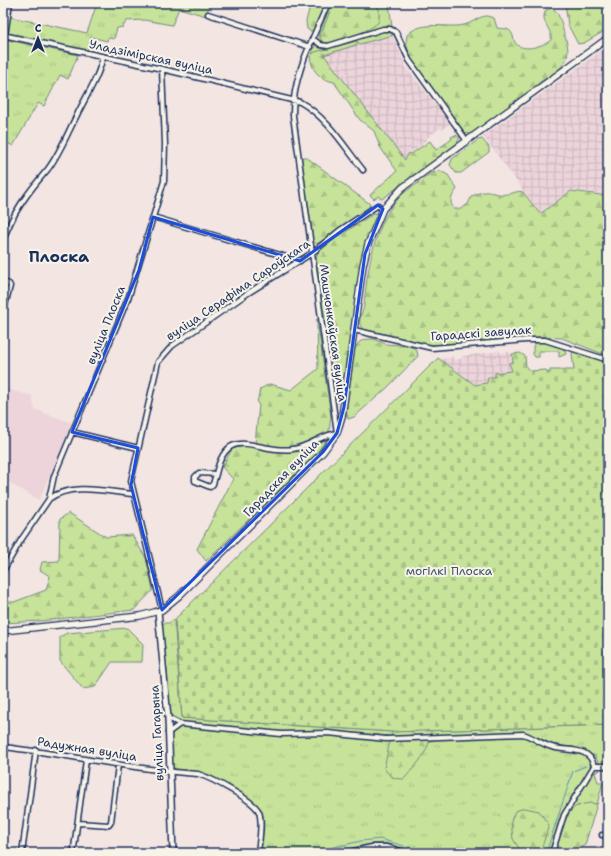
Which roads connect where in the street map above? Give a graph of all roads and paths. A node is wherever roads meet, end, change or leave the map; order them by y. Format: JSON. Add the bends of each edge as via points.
{"nodes":[{"id":1,"x":10,"y":3,"type":"edge"},
{"id":2,"x":328,"y":3,"type":"edge"},
{"id":3,"x":208,"y":14,"type":"dead end"},
{"id":4,"x":4,"y":35,"type":"edge"},
{"id":5,"x":608,"y":38,"type":"edge"},
{"id":6,"x":313,"y":39,"type":"junction"},
{"id":7,"x":310,"y":47,"type":"junction"},
{"id":8,"x":103,"y":56,"type":"junction"},
{"id":9,"x":162,"y":69,"type":"junction"},
{"id":10,"x":293,"y":100,"type":"junction"},
{"id":11,"x":467,"y":141,"type":"junction"},
{"id":12,"x":363,"y":170,"type":"dead end"},
{"id":13,"x":384,"y":209,"type":"junction"},
{"id":14,"x":153,"y":217,"type":"junction"},
{"id":15,"x":3,"y":241,"type":"edge"},
{"id":16,"x":312,"y":253,"type":"junction"},
{"id":17,"x":300,"y":261,"type":"junction"},
{"id":18,"x":3,"y":282,"type":"edge"},
{"id":19,"x":3,"y":313,"type":"edge"},
{"id":20,"x":354,"y":330,"type":"junction"},
{"id":21,"x":608,"y":360,"type":"edge"},
{"id":22,"x":72,"y":432,"type":"junction"},
{"id":23,"x":337,"y":433,"type":"junction"},
{"id":24,"x":138,"y":448,"type":"junction"},
{"id":25,"x":216,"y":474,"type":"junction"},
{"id":26,"x":133,"y":494,"type":"junction"},
{"id":27,"x":49,"y":499,"type":"junction"},
{"id":28,"x":3,"y":570,"type":"edge"},
{"id":29,"x":160,"y":611,"type":"junction"},
{"id":30,"x":3,"y":630,"type":"edge"},
{"id":31,"x":168,"y":718,"type":"junction"},
{"id":32,"x":180,"y":724,"type":"junction"},
{"id":33,"x":168,"y":733,"type":"junction"},
{"id":34,"x":3,"y":747,"type":"edge"},
{"id":35,"x":36,"y":750,"type":"junction"},
{"id":36,"x":86,"y":760,"type":"junction"},
{"id":37,"x":118,"y":765,"type":"junction"},
{"id":38,"x":594,"y":766,"type":"junction"},
{"id":39,"x":608,"y":766,"type":"edge"},
{"id":40,"x":168,"y":771,"type":"junction"},
{"id":41,"x":78,"y":823,"type":"junction"},
{"id":42,"x":602,"y":835,"type":"dead end"},
{"id":43,"x":608,"y":835,"type":"edge"},
{"id":44,"x":74,"y":848,"type":"dead end"},
{"id":45,"x":22,"y":853,"type":"edge"},
{"id":46,"x":173,"y":853,"type":"edge"},
{"id":47,"x":258,"y":853,"type":"edge"},
{"id":48,"x":345,"y":853,"type":"edge"},
{"id":49,"x":408,"y":853,"type":"edge"},
{"id":50,"x":552,"y":853,"type":"edge"}],
"edges":[{"from":1,"to":4,"type":"street"},
{"from":2,"to":6,"type":"street","name":"Машчонкаўская вуліца"},
{"from":3,"to":7,"type":"street"},
{"from":4,"to":8,"type":"street","name":"Уладзімірская вуліца"},
{"from":5,"to":11,"type":"main road","name":"Гарадская вуліца"},
{"from":6,"to":7,"type":"street","name":"Машчонкаўская вуліца"},
{"from":6,"to":11,"type":"street","via":[[321,45],[328,46],[383,30],[393,30],[398,34],[411,64]]},
{"from":7,"to":10,"type":"street","name":"Машчонкаўская вуліца","via":[[298,77]]},
{"from":8,"to":9,"type":"street","name":"Уладзімірская вуліца"},
{"from":8,"to":15,"type":"street","via":[[97,76],[59,149],[48,169],[14,213]]},
{"from":9,"to":10,"type":"street","name":"Уладзімірская вуліца"},
{"from":9,"to":14,"type":"street","name":"вуліца Плоска","via":[[165,168]]},
{"from":10,"to":12,"type":"street","name":"Уладзімірская вуліца","via":[[306,105],[319,116]]},
{"from":10,"to":16,"type":"street","name":"Машчонкаўская вуліца","via":[[293,125]]},
{"from":11,"to":13,"type":"main road","name":"Гарадская вуліца","via":[[402,188]]},
{"from":13,"to":16,"type":"street","name":"вуліца Серафіма Сароўскага","via":[[378,205]]},
{"from":13,"to":20,"type":"main road","name":"Гарадская вуліца","via":[[365,254]]},
{"from":14,"to":17,"type":"street"},
{"from":14,"to":22,"type":"street","name":"вуліца Плоска","via":[[129,296]]},
{"from":16,"to":17,"type":"street","name":"вуліца Серафіма Сароўскага"},
{"from":16,"to":23,"type":"street","name":"Машчонкаўская вуліца"},
{"from":17,"to":24,"type":"street","name":"вуліца Серафіма Сароўскага","via":[[164,353],[156,367]]},
{"from":18,"to":19,"type":"street","via":[[10,286]]},
{"from":20,"to":21,"type":"street","name":"Гарадскі завулак","via":[[432,348],[546,340]]},
{"from":20,"to":23,"type":"main road","name":"Гарадская вуліца","via":[[344,407]]},
{"from":22,"to":24,"type":"street"},
{"from":22,"to":27,"type":"street","name":"вуліца Плоска","via":[[52,480]]},
{"from":23,"to":25,"type":"street","via":[[292,450],[237,443],[228,448],[222,456]]},
{"from":23,"to":29,"type":"main road","name":"Гарадская вуліца","via":[[318,458],[174,601]]},
{"from":24,"to":26,"type":"street","name":"вуліца Серафіма Сароўскага","via":[[131,481]]},
{"from":25,"to":25,"type":"street","via":[[210,487],[195,480],[199,474]]},
{"from":26,"to":27,"type":"street","via":[[76,490]]},
{"from":26,"to":29,"type":"street","name":"вуліца Серафіма Сароўскага","via":[[142,519]]},
{"from":27,"to":28,"type":"street","name":"вуліца Плоска"},
{"from":29,"to":30,"type":"main road","name":"Гарадская вуліца","via":[[140,616]]},
{"from":29,"to":31,"type":"street","name":"вуліца Гагарына"},
{"from":31,"to":32,"type":"street"},
{"from":31,"to":33,"type":"street","name":"вуліца Гагарына"},
{"from":32,"to":33,"type":"street"},
{"from":32,"to":38,"type":"street","via":[[281,734],[328,733],[386,739],[523,734],[550,747],[582,752],[591,757]]},
{"from":33,"to":40,"type":"street","name":"вуліца Гагарына"},
{"from":34,"to":35,"type":"street","name":"Радужная вуліца"},
{"from":35,"to":36,"type":"street","name":"Радужная вуліца"},
{"from":35,"to":45,"type":"street"},
{"from":36,"to":37,"type":"street","name":"Радужная вуліца"},
{"from":36,"to":41,"type":"street"},
{"from":37,"to":40,"type":"street","name":"Радужная вуліца"},
{"from":37,"to":41,"type":"street","via":[[109,825]]},
{"from":38,"to":39,"type":"street"},
{"from":38,"to":50,"type":"street","via":[[564,815]]},
{"from":40,"to":46,"type":"street","name":"вуліца Гагарына"},
{"from":40,"to":47,"type":"street","name":"Радужная вуліца","via":[[198,774],[209,778],[253,804],[260,819]]},
{"from":41,"to":44,"type":"street"},
{"from":42,"to":43,"type":"street"},
{"from":48,"to":49,"type":"street","via":[[386,846]]}]}
